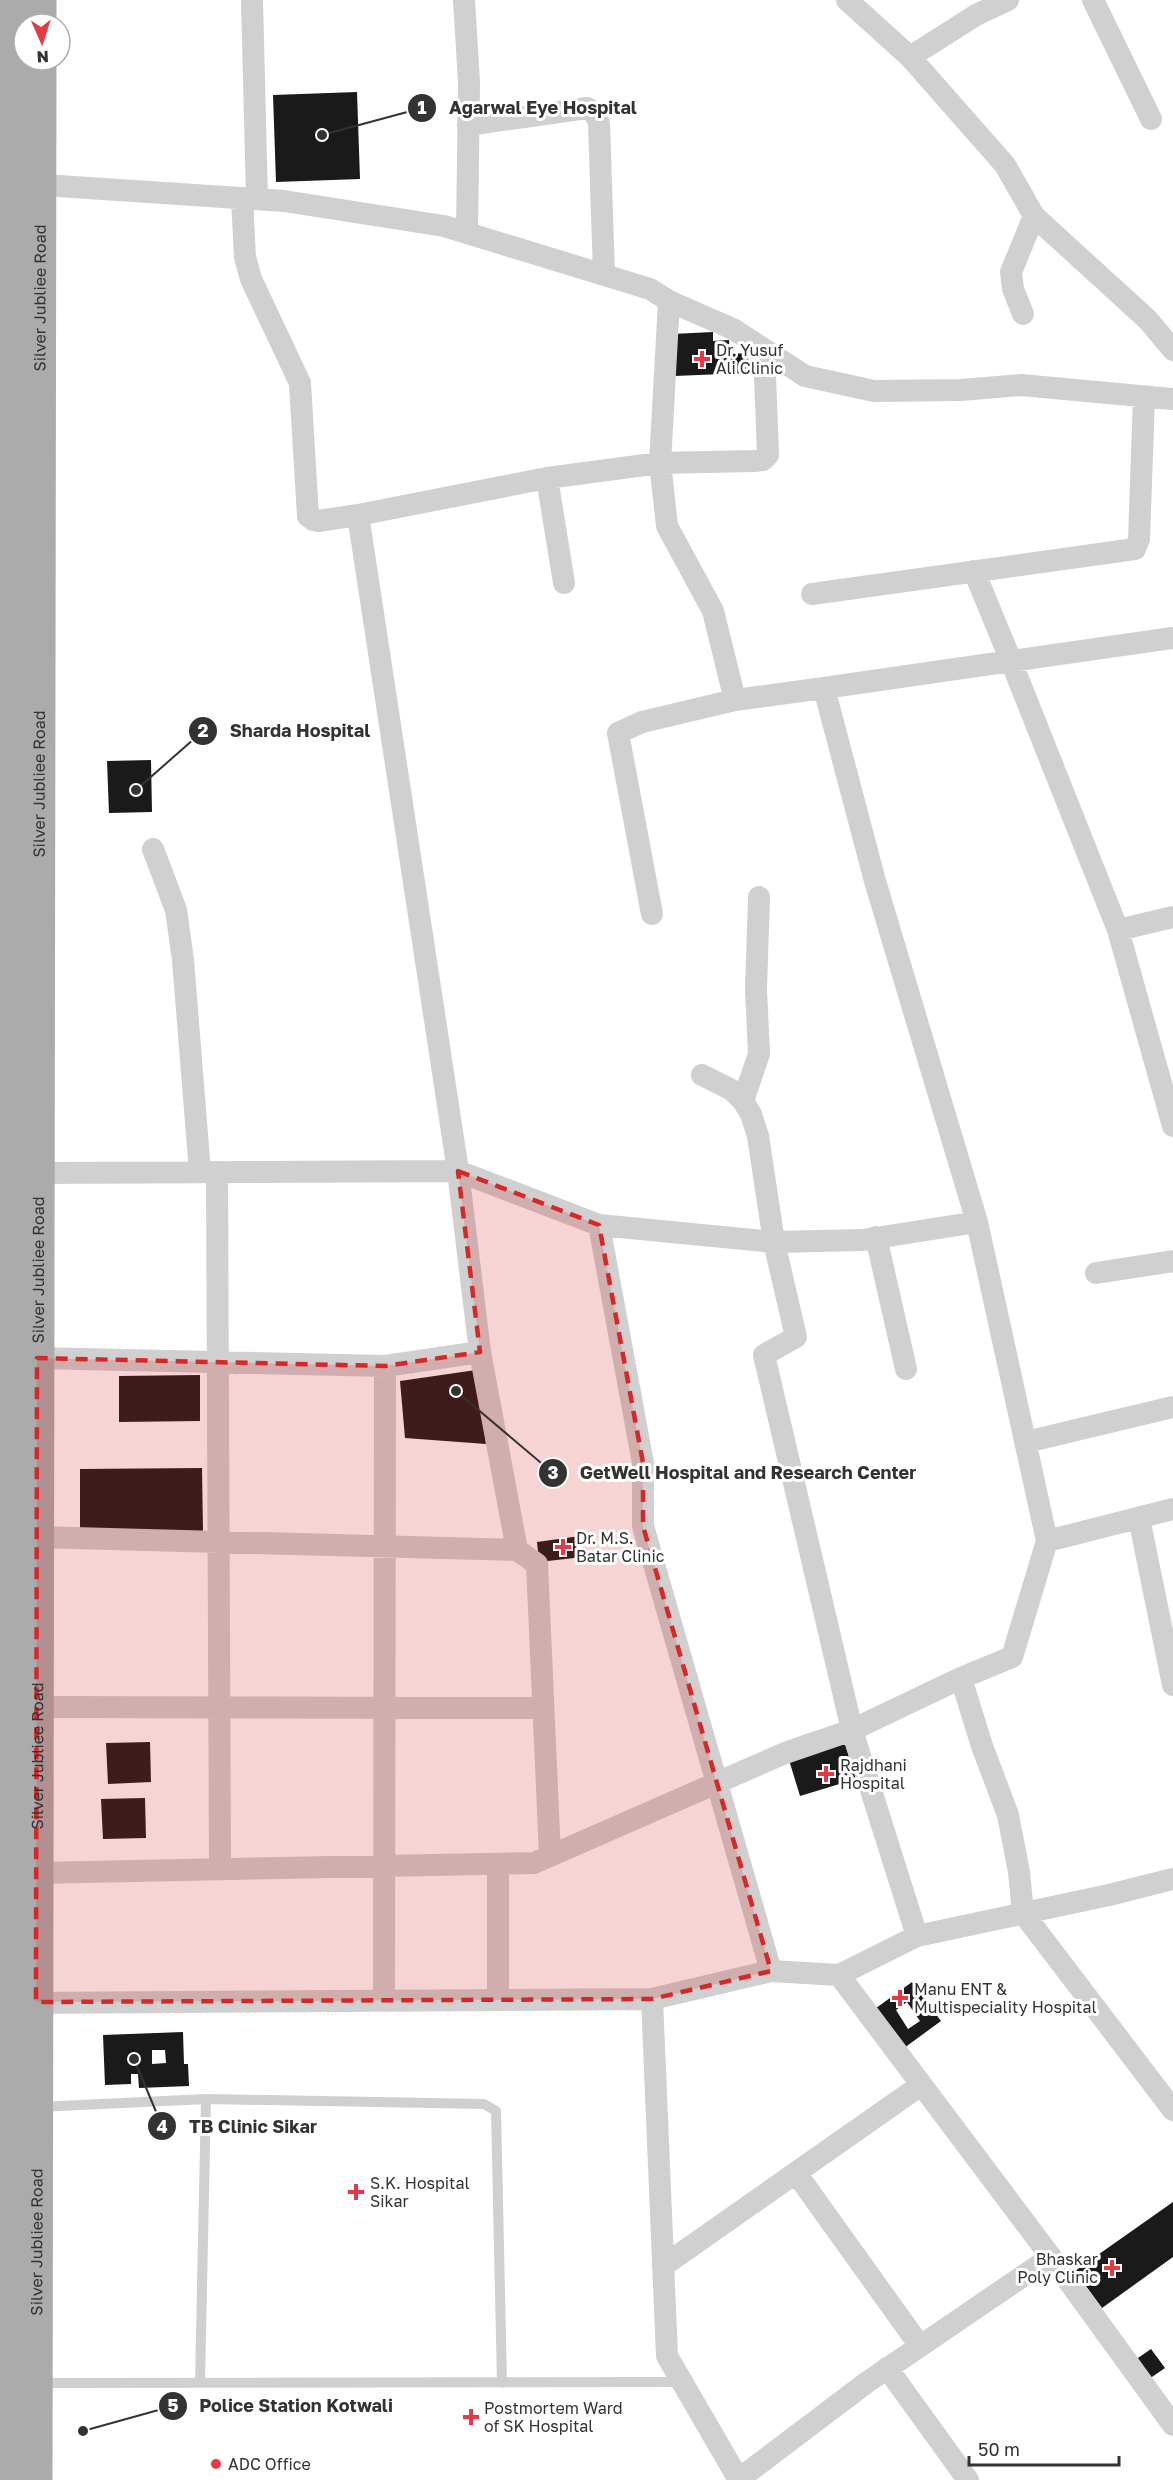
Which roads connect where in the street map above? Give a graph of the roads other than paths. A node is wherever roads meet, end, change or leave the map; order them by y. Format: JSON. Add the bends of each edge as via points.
{"nodes":[{"id":1,"x":252,"y":0,"type":"edge"},
{"id":2,"x":464,"y":0,"type":"edge"},
{"id":3,"x":847,"y":0,"type":"edge"},
{"id":4,"x":1008,"y":0,"type":"edge"},
{"id":5,"x":1093,"y":0,"type":"edge"},
{"id":6,"x":25,"y":9,"type":"edge"},
{"id":7,"x":910,"y":57,"type":"junction"},
{"id":8,"x":39,"y":72,"type":"edge"},
{"id":9,"x":1151,"y":119,"type":"dead end"},
{"id":10,"x":468,"y":125,"type":"junction"},
{"id":11,"x":27,"y":184,"type":"junction"},
{"id":12,"x":249,"y":199,"type":"junction"},
{"id":13,"x":1034,"y":216,"type":"junction"},
{"id":14,"x":467,"y":233,"type":"junction"},
{"id":15,"x":604,"y":275,"type":"junction"},
{"id":16,"x":669,"y":301,"type":"junction"},
{"id":17,"x":1023,"y":314,"type":"dead end"},
{"id":18,"x":764,"y":350,"type":"junction"},
{"id":19,"x":1173,"y":350,"type":"edge"},
{"id":20,"x":1144,"y":397,"type":"junction"},
{"id":21,"x":1173,"y":399,"type":"edge"},
{"id":22,"x":660,"y":463,"type":"junction"},
{"id":23,"x":547,"y":478,"type":"junction"},
{"id":24,"x":358,"y":515,"type":"junction"},
{"id":25,"x":974,"y":571,"type":"junction"},
{"id":26,"x":564,"y":583,"type":"dead end"},
{"id":27,"x":812,"y":594,"type":"dead end"},
{"id":28,"x":1173,"y":638,"type":"edge"},
{"id":29,"x":1011,"y":661,"type":"junction"},
{"id":30,"x":824,"y":688,"type":"junction"},
{"id":31,"x":735,"y":700,"type":"junction"},
{"id":32,"x":153,"y":849,"type":"dead end"},
{"id":33,"x":759,"y":897,"type":"dead end"},
{"id":34,"x":652,"y":914,"type":"dead end"},
{"id":35,"x":1173,"y":916,"type":"edge"},
{"id":36,"x":1118,"y":930,"type":"junction"},
{"id":37,"x":16,"y":1009,"type":"edge"},
{"id":38,"x":702,"y":1075,"type":"dead end"},
{"id":39,"x":743,"y":1101,"type":"junction"},
{"id":40,"x":1173,"y":1126,"type":"edge"},
{"id":41,"x":458,"y":1171,"type":"junction"},
{"id":42,"x":209,"y":1172,"type":"junction"},
{"id":43,"x":38,"y":1173,"type":"junction"},
{"id":44,"x":977,"y":1222,"type":"junction"},
{"id":45,"x":599,"y":1224,"type":"junction"},
{"id":46,"x":876,"y":1237,"type":"junction"},
{"id":47,"x":774,"y":1242,"type":"junction"},
{"id":48,"x":1173,"y":1261,"type":"edge"},
{"id":49,"x":1096,"y":1273,"type":"dead end"},
{"id":50,"x":480,"y":1352,"type":"junction"},
{"id":51,"x":37,"y":1358,"type":"junction"},
{"id":52,"x":218,"y":1362,"type":"junction"},
{"id":53,"x":385,"y":1366,"type":"junction"},
{"id":54,"x":906,"y":1369,"type":"dead end"},
{"id":55,"x":1173,"y":1407,"type":"edge"},
{"id":56,"x":1026,"y":1442,"type":"junction"},
{"id":57,"x":1173,"y":1509,"type":"edge"},
{"id":58,"x":1139,"y":1518,"type":"junction"},
{"id":59,"x":37,"y":1537,"type":"junction"},
{"id":60,"x":1047,"y":1541,"type":"junction"},
{"id":61,"x":219,"y":1542,"type":"junction"},
{"id":62,"x":385,"y":1546,"type":"junction"},
{"id":63,"x":517,"y":1550,"type":"junction"},
{"id":64,"x":961,"y":1678,"type":"junction"},
{"id":65,"x":1173,"y":1685,"type":"edge"},
{"id":66,"x":219,"y":1706,"type":"junction"},
{"id":67,"x":37,"y":1707,"type":"junction"},
{"id":68,"x":384,"y":1708,"type":"junction"},
{"id":69,"x":543,"y":1708,"type":"junction"},
{"id":70,"x":852,"y":1730,"type":"junction"},
{"id":71,"x":717,"y":1783,"type":"junction"},
{"id":72,"x":550,"y":1856,"type":"junction"},
{"id":73,"x":498,"y":1864,"type":"junction"},
{"id":74,"x":384,"y":1866,"type":"junction"},
{"id":75,"x":220,"y":1869,"type":"junction"},
{"id":76,"x":36,"y":1873,"type":"junction"},
{"id":77,"x":1173,"y":1879,"type":"edge"},
{"id":78,"x":1023,"y":1913,"type":"junction"},
{"id":79,"x":917,"y":1936,"type":"junction"},
{"id":80,"x":771,"y":1971,"type":"junction"},
{"id":81,"x":839,"y":1975,"type":"junction"},
{"id":82,"x":651,"y":1999,"type":"junction"},
{"id":83,"x":498,"y":2000,"type":"junction"},
{"id":84,"x":384,"y":2001,"type":"junction"},
{"id":85,"x":23,"y":2003,"type":"junction"},
{"id":86,"x":921,"y":2085,"type":"junction"},
{"id":87,"x":206,"y":2099,"type":"junction"},
{"id":88,"x":36,"y":2107,"type":"junction"},
{"id":89,"x":1173,"y":2110,"type":"edge"},
{"id":90,"x":796,"y":2173,"type":"junction"},
{"id":91,"x":1051,"y":2257,"type":"junction"},
{"id":92,"x":663,"y":2266,"type":"junction"},
{"id":93,"x":6,"y":2341,"type":"edge"},
{"id":94,"x":920,"y":2346,"type":"junction"},
{"id":95,"x":887,"y":2368,"type":"junction"},
{"id":96,"x":200,"y":2382,"type":"junction"},
{"id":97,"x":682,"y":2382,"type":"junction"},
{"id":98,"x":36,"y":2383,"type":"junction"},
{"id":99,"x":502,"y":2383,"type":"junction"},
{"id":100,"x":1173,"y":2425,"type":"edge"},
{"id":101,"x":739,"y":2479,"type":"edge"},
{"id":102,"x":12,"y":2480,"type":"edge"},
{"id":103,"x":36,"y":2480,"type":"edge"},
{"id":104,"x":968,"y":2480,"type":"edge"}],
"edges":[{"from":1,"to":12,"type":"street"},
{"from":2,"to":10,"type":"street"},
{"from":3,"to":7,"type":"street"},
{"from":4,"to":7,"type":"street","via":[[976,15]]},
{"from":5,"to":9,"type":"street"},
{"from":6,"to":11,"type":"main road"},
{"from":7,"to":13,"type":"street","via":[[1005,165]]},
{"from":8,"to":11,"type":"main road","name":"Silver Jubliee Road"},
{"from":10,"to":14,"type":"street"},
{"from":10,"to":15,"type":"street","via":[[587,108],[594,112],[598,123]]},
{"from":11,"to":12,"type":"street"},
{"from":11,"to":37,"type":"main road","name":"Silver Jubliee Road"},
{"from":12,"to":14,"type":"street","via":[[284,201]]},
{"from":12,"to":24,"type":"street","via":[[245,257],[251,279],[300,383],[308,516],[318,521]]},
{"from":13,"to":17,"type":"street","via":[[1011,272]]},
{"from":13,"to":19,"type":"street","via":[[1148,320]]},
{"from":14,"to":15,"type":"street"},
{"from":15,"to":16,"type":"street","via":[[650,289]]},
{"from":16,"to":18,"type":"street","via":[[733,329]]},
{"from":16,"to":22,"type":"street"},
{"from":18,"to":20,"type":"street","via":[[805,376],[874,390],[1021,385]]},
{"from":18,"to":22,"type":"street","via":[[768,455],[754,461]]},
{"from":20,"to":21,"type":"street"},
{"from":20,"to":25,"type":"street","via":[[1139,538],[1135,549]]},
{"from":22,"to":23,"type":"street"},
{"from":22,"to":31,"type":"street","via":[[667,526],[713,611]]},
{"from":23,"to":24,"type":"street"},
{"from":23,"to":26,"type":"street"},
{"from":24,"to":41,"type":"street"},
{"from":25,"to":27,"type":"street"},
{"from":25,"to":29,"type":"street"},
{"from":28,"to":29,"type":"street"},
{"from":29,"to":30,"type":"street"},
{"from":29,"to":36,"type":"street"},
{"from":30,"to":31,"type":"street"},
{"from":30,"to":44,"type":"street","via":[[874,880]]},
{"from":31,"to":34,"type":"street","via":[[642,722],[618,734]]},
{"from":32,"to":42,"type":"street","via":[[176,910]]},
{"from":33,"to":39,"type":"street","via":[[759,1053]]},
{"from":35,"to":36,"type":"street"},
{"from":36,"to":40,"type":"street"},
{"from":37,"to":43,"type":"main road","name":"Silver Jubliee Road"},
{"from":37,"to":85,"type":"main road"},
{"from":38,"to":39,"type":"street","via":[[732,1090]]},
{"from":39,"to":47,"type":"street","via":[[752,1114],[758,1136]]},
{"from":41,"to":42,"type":"street"},
{"from":41,"to":45,"type":"street"},
{"from":41,"to":50,"type":"street"},
{"from":42,"to":43,"type":"street"},
{"from":42,"to":52,"type":"street"},
{"from":43,"to":51,"type":"main road","name":"Silver Jubliee Road"},
{"from":44,"to":46,"type":"street"},
{"from":44,"to":56,"type":"street"},
{"from":45,"to":47,"type":"street"},
{"from":45,"to":71,"type":"street","via":[[643,1463],[643,1526]]},
{"from":46,"to":47,"type":"street"},
{"from":46,"to":54,"type":"street"},
{"from":47,"to":70,"type":"street","via":[[796,1336],[764,1355]]},
{"from":48,"to":49,"type":"street"},
{"from":50,"to":53,"type":"street"},
{"from":50,"to":63,"type":"street"},
{"from":51,"to":52,"type":"street"},
{"from":51,"to":59,"type":"main road","name":"Silver Jubliee Road"},
{"from":52,"to":53,"type":"street"},
{"from":52,"to":61,"type":"street"},
{"from":53,"to":62,"type":"street"},
{"from":55,"to":56,"type":"street"},
{"from":56,"to":60,"type":"street"},
{"from":57,"to":58,"type":"street"},
{"from":58,"to":60,"type":"street"},
{"from":58,"to":65,"type":"street"},
{"from":59,"to":61,"type":"street"},
{"from":59,"to":67,"type":"main road","name":"Silver Jubliee Road"},
{"from":60,"to":64,"type":"street","via":[[1011,1657]]},
{"from":61,"to":62,"type":"street"},
{"from":61,"to":66,"type":"street"},
{"from":62,"to":63,"type":"street"},
{"from":62,"to":68,"type":"street"},
{"from":63,"to":69,"type":"street","via":[[537,1564]]},
{"from":64,"to":70,"type":"street"},
{"from":64,"to":78,"type":"street","via":[[1008,1815]]},
{"from":66,"to":67,"type":"street"},
{"from":66,"to":68,"type":"street"},
{"from":66,"to":75,"type":"street"},
{"from":67,"to":76,"type":"main road","name":"Silver Jubliee Road"},
{"from":68,"to":69,"type":"street"},
{"from":68,"to":74,"type":"street"},
{"from":69,"to":72,"type":"street"},
{"from":70,"to":71,"type":"street","via":[[785,1753]]},
{"from":70,"to":79,"type":"street"},
{"from":71,"to":72,"type":"street"},
{"from":71,"to":80,"type":"street"},
{"from":72,"to":73,"type":"street","via":[[534,1863]]},
{"from":73,"to":74,"type":"street"},
{"from":73,"to":83,"type":"street"},
{"from":74,"to":75,"type":"street"},
{"from":74,"to":84,"type":"street"},
{"from":75,"to":76,"type":"street"},
{"from":76,"to":85,"type":"main road","name":"Silver Jubliee Road"},
{"from":77,"to":78,"type":"street"},
{"from":78,"to":79,"type":"street"},
{"from":78,"to":89,"type":"street"},
{"from":79,"to":81,"type":"street"},
{"from":80,"to":81,"type":"street"},
{"from":80,"to":82,"type":"street"},
{"from":81,"to":86,"type":"street"},
{"from":82,"to":83,"type":"street"},
{"from":82,"to":92,"type":"street"},
{"from":83,"to":84,"type":"street"},
{"from":84,"to":85,"type":"street"},
{"from":85,"to":88,"type":"main road","name":"Silver Jubliee Road"},
{"from":85,"to":93,"type":"main road"},
{"from":86,"to":90,"type":"street"},
{"from":86,"to":91,"type":"street"},
{"from":87,"to":88,"type":"lane"},
{"from":87,"to":96,"type":"lane"},
{"from":87,"to":99,"type":"lane","via":[[484,2104],[496,2111]]},
{"from":88,"to":98,"type":"main road","name":"Silver Jubliee Road"},
{"from":90,"to":92,"type":"street"},
{"from":90,"to":94,"type":"street"},
{"from":91,"to":94,"type":"street"},
{"from":91,"to":100,"type":"street"},
{"from":92,"to":97,"type":"street","via":[[667,2356]]},
{"from":93,"to":102,"type":"main road"},
{"from":94,"to":95,"type":"street"},
{"from":95,"to":101,"type":"street"},
{"from":95,"to":104,"type":"street"},
{"from":96,"to":98,"type":"lane"},
{"from":96,"to":99,"type":"lane"},
{"from":97,"to":99,"type":"lane"},
{"from":97,"to":101,"type":"street"},
{"from":98,"to":103,"type":"main road","name":"Silver Jubliee Road"}]}
